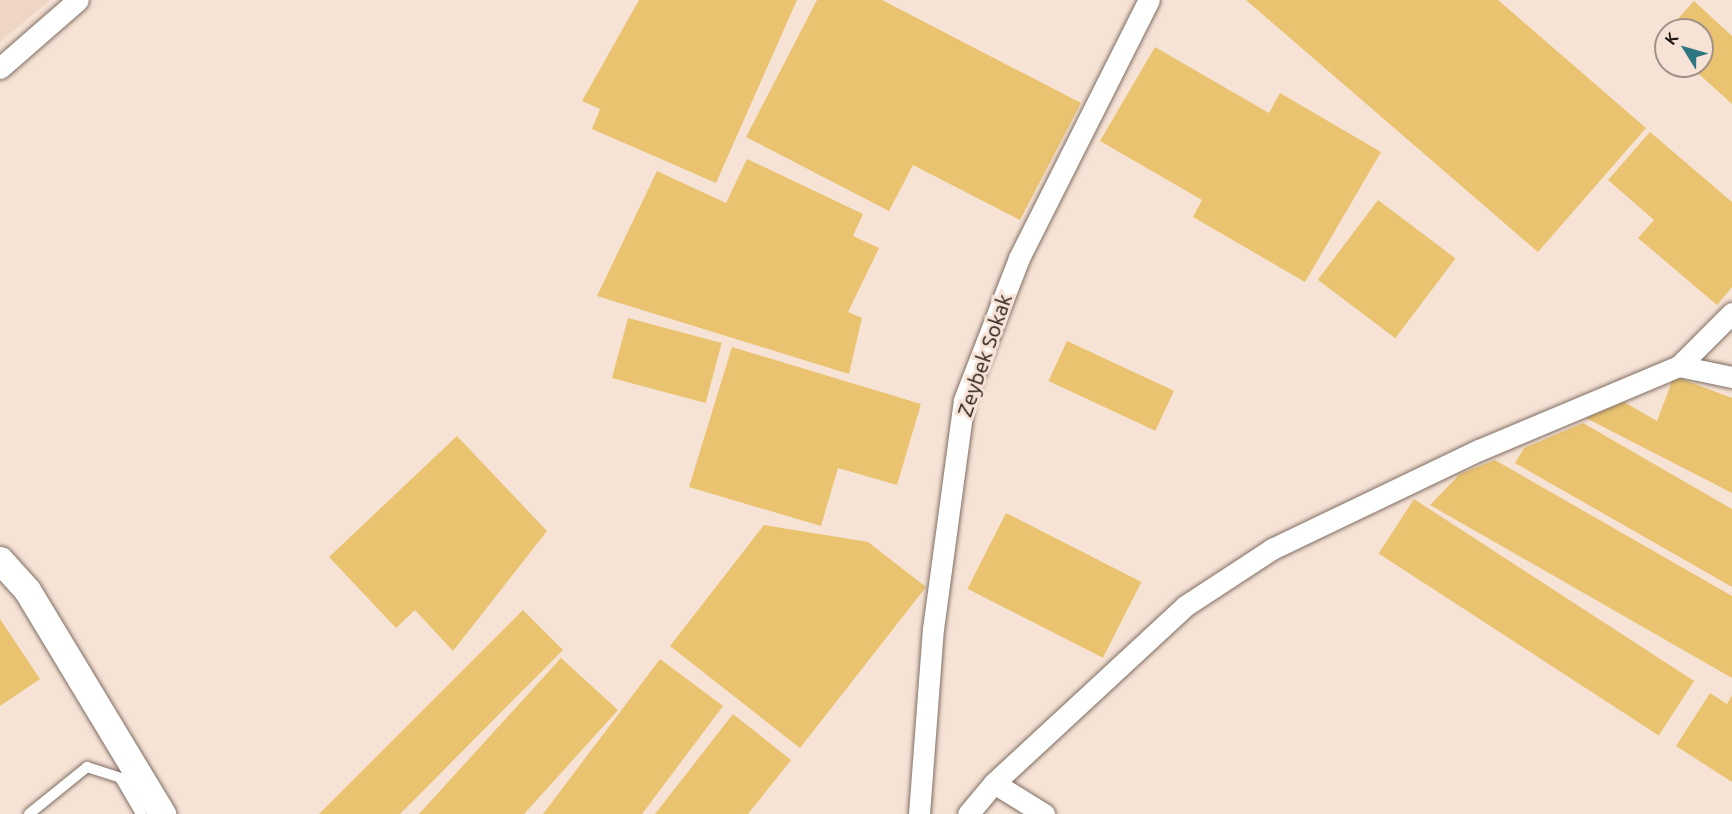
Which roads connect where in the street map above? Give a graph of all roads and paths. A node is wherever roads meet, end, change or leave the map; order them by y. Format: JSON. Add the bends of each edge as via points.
{"nodes":[{"id":1,"x":78,"y":0,"type":"edge"},
{"id":2,"x":1149,"y":0,"type":"edge"},
{"id":3,"x":0,"y":69,"type":"edge"},
{"id":4,"x":1732,"y":313,"type":"edge"},
{"id":5,"x":1679,"y":366,"type":"junction"},
{"id":6,"x":1732,"y":377,"type":"edge"},
{"id":7,"x":0,"y":560,"type":"edge"},
{"id":8,"x":994,"y":783,"type":"junction"},
{"id":9,"x":29,"y":814,"type":"edge"},
{"id":10,"x":141,"y":814,"type":"edge"},
{"id":11,"x":162,"y":814,"type":"edge"},
{"id":12,"x":919,"y":814,"type":"edge"},
{"id":13,"x":968,"y":814,"type":"edge"},
{"id":14,"x":1044,"y":814,"type":"edge"}],
"edges":[{"from":1,"to":3,"type":"street"},
{"from":2,"to":12,"type":"street","name":"Zeybek Sokak","via":[[1019,258],[964,400],[933,628]]},
{"from":4,"to":5,"type":"street"},
{"from":5,"to":6,"type":"street"},
{"from":5,"to":8,"type":"street","via":[[1479,450],[1272,549],[1185,606]]},
{"from":7,"to":11,"type":"street","via":[[27,590]]},
{"from":8,"to":13,"type":"street"},
{"from":8,"to":14,"type":"street"},
{"from":9,"to":10,"type":"lane","via":[[87,767],[120,778]]}]}
